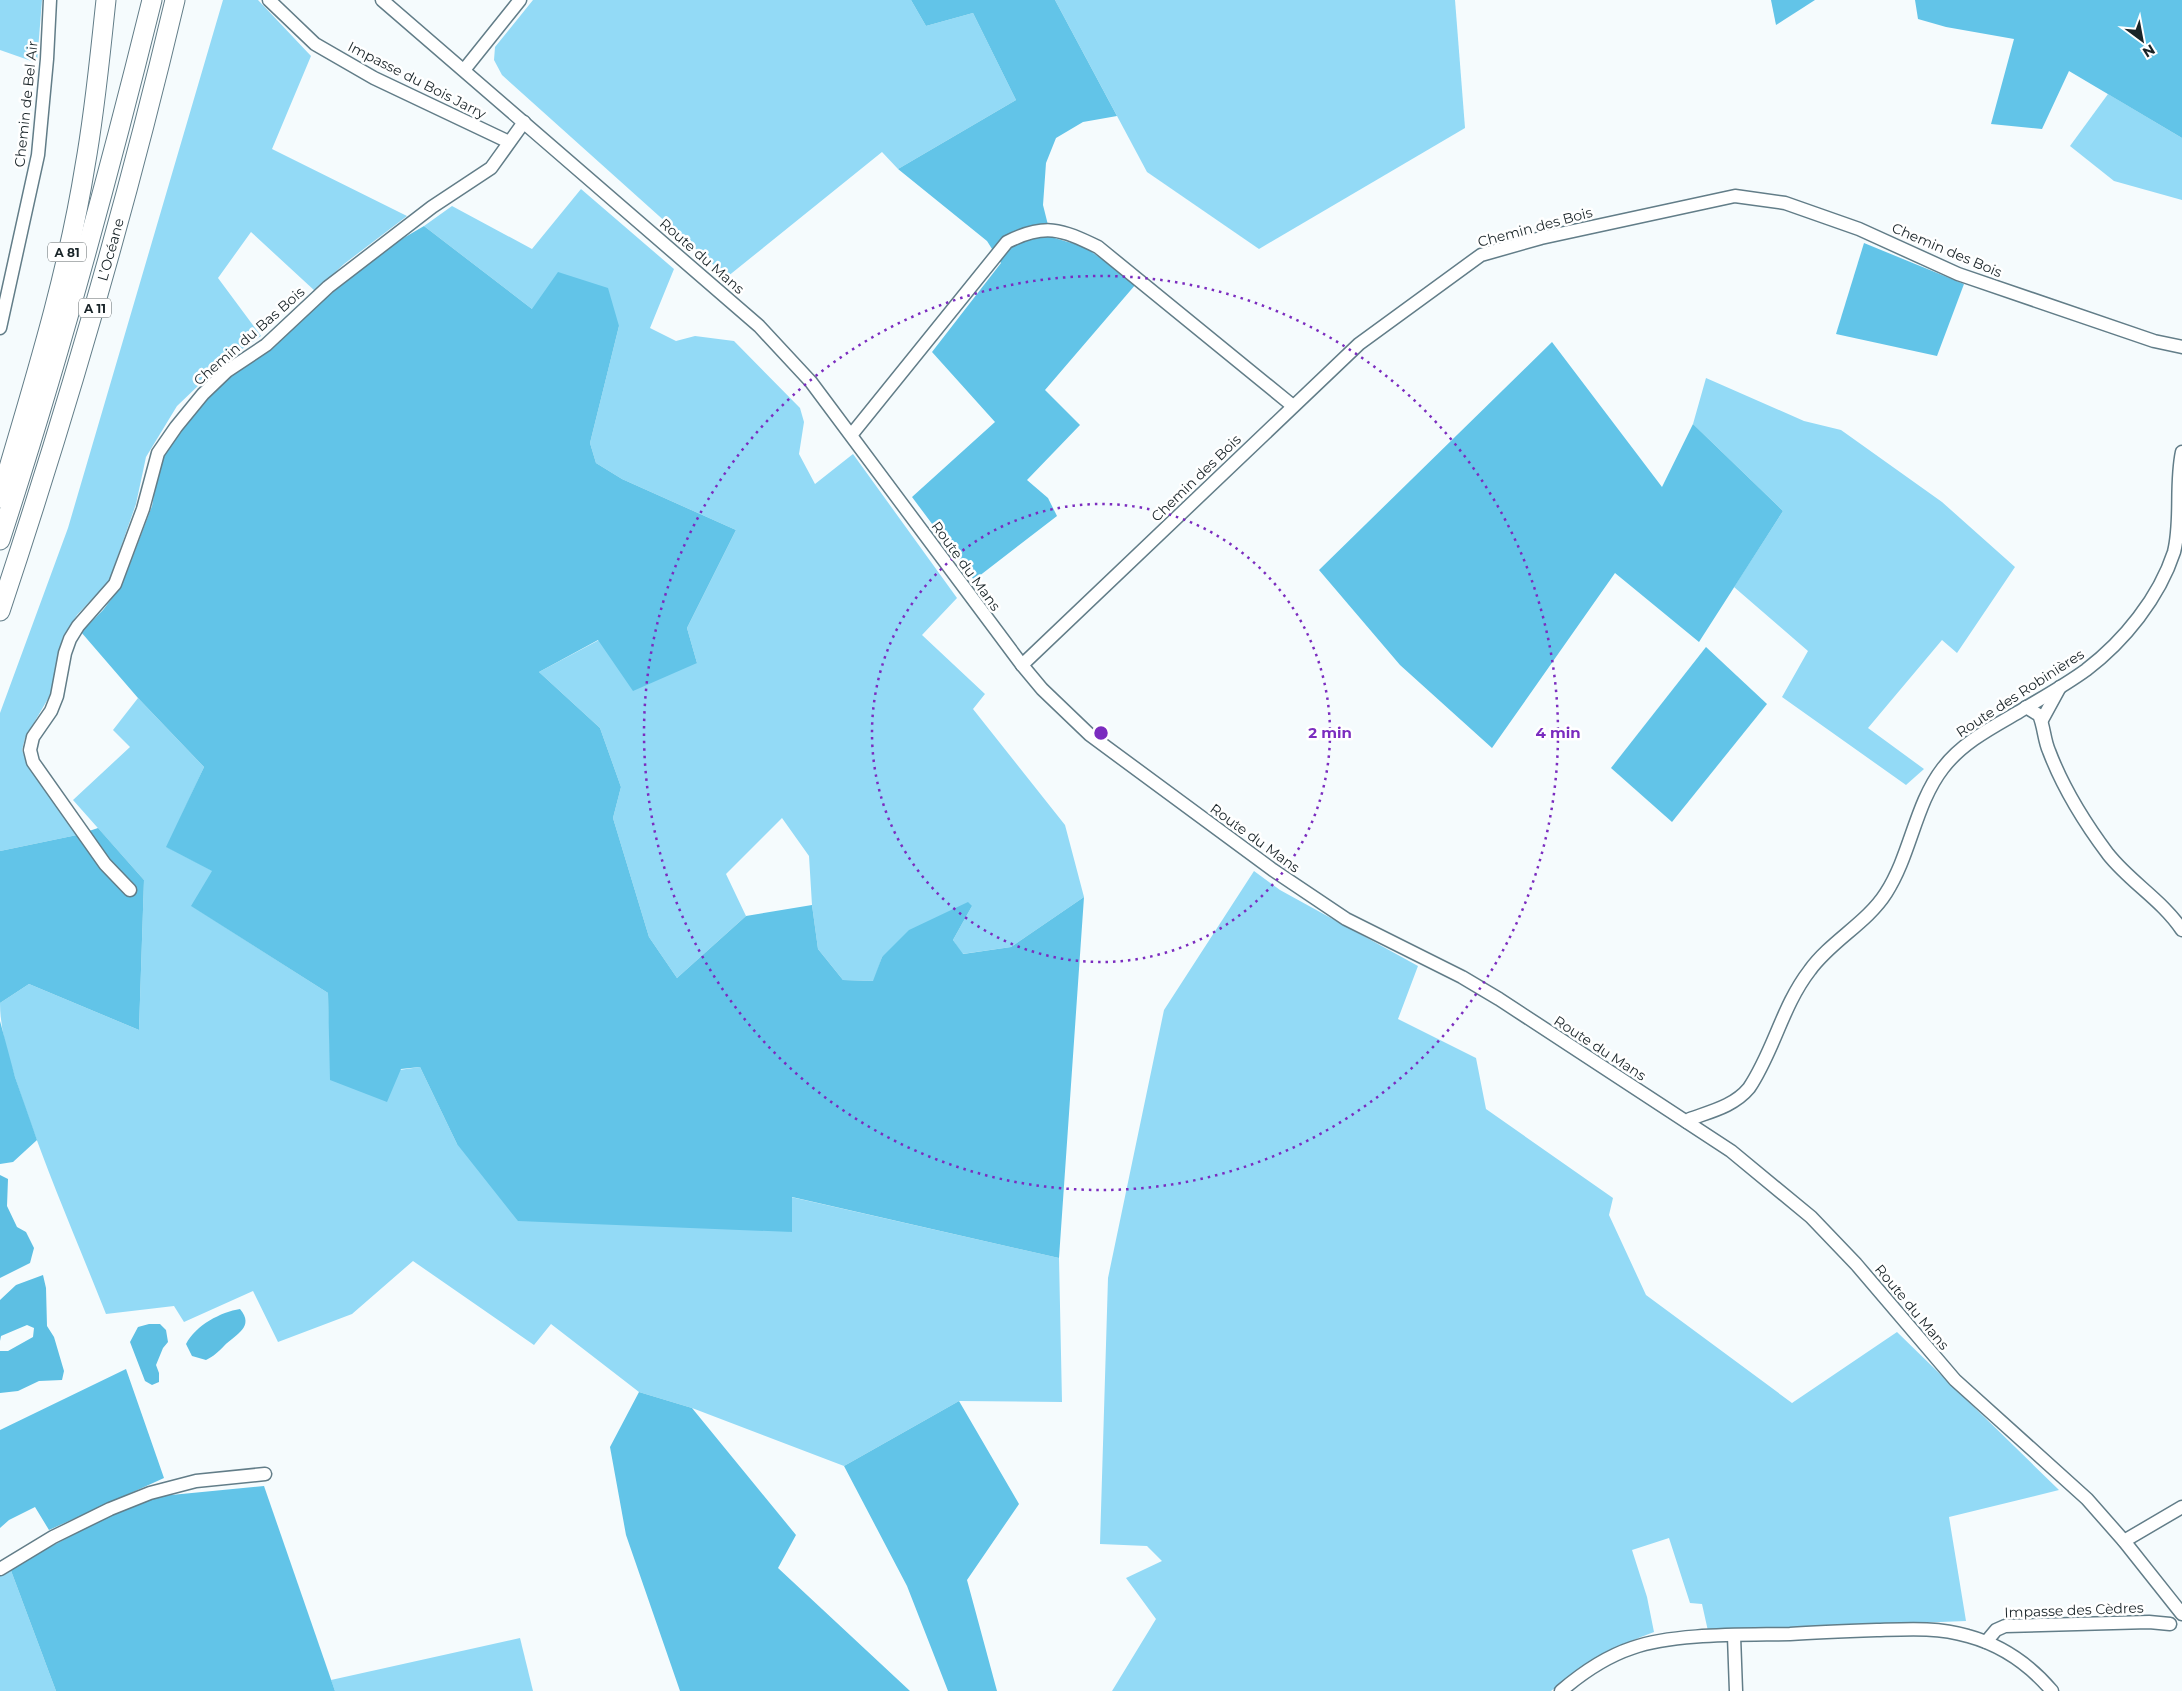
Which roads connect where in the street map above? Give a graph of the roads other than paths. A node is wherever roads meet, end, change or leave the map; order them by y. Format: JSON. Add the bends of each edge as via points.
{"nodes":[{"id":1,"x":50,"y":0,"type":"edge"},
{"id":2,"x":106,"y":0,"type":"edge"},
{"id":3,"x":152,"y":0,"type":"edge"},
{"id":4,"x":175,"y":0,"type":"edge"},
{"id":5,"x":270,"y":0,"type":"edge"},
{"id":6,"x":382,"y":0,"type":"edge"},
{"id":7,"x":520,"y":0,"type":"edge"},
{"id":8,"x":464,"y":70,"type":"junction"},
{"id":9,"x":524,"y":122,"type":"junction"},
{"id":10,"x":509,"y":142,"type":"junction"},
{"id":11,"x":0,"y":328,"type":"edge"},
{"id":12,"x":2182,"y":347,"type":"edge"},
{"id":13,"x":1293,"y":406,"type":"junction"},
{"id":14,"x":852,"y":434,"type":"junction"},
{"id":15,"x":2182,"y":452,"type":"edge"},
{"id":16,"x":0,"y":498,"type":"edge"},
{"id":17,"x":2181,"y":520,"type":"edge"},
{"id":18,"x":0,"y":540,"type":"edge"},
{"id":19,"x":0,"y":611,"type":"edge"},
{"id":20,"x":1022,"y":665,"type":"junction"},
{"id":21,"x":2060,"y":686,"type":"junction"},
{"id":22,"x":2026,"y":707,"type":"junction"},
{"id":23,"x":2042,"y":720,"type":"junction"},
{"id":24,"x":130,"y":890,"type":"dead end"},
{"id":25,"x":2182,"y":930,"type":"edge"},
{"id":26,"x":1687,"y":1122,"type":"junction"},
{"id":27,"x":265,"y":1474,"type":"dead end"},
{"id":28,"x":2182,"y":1507,"type":"edge"},
{"id":29,"x":2124,"y":1541,"type":"junction"},
{"id":30,"x":0,"y":1568,"type":"edge"},
{"id":31,"x":2182,"y":1614,"type":"edge"},
{"id":32,"x":2170,"y":1624,"type":"dead end"},
{"id":33,"x":1734,"y":1636,"type":"junction"},
{"id":34,"x":1986,"y":1642,"type":"junction"},
{"id":35,"x":1560,"y":1691,"type":"edge"},
{"id":36,"x":1736,"y":1691,"type":"edge"},
{"id":37,"x":2052,"y":1691,"type":"edge"}],
"edges":[{"from":1,"to":11,"type":"street","name":"Chemin de Bel Air","via":[[38,155]]},
{"from":2,"to":16,"type":"highway","number":"A 81","via":[[85,167],[64,266]]},
{"from":3,"to":18,"type":"highway","name":"L’Océane","number":"A 11","via":[[81,275]]},
{"from":4,"to":19,"type":"highway","name":"L’Océane","number":"A 11","via":[[134,167],[87,335]]},
{"from":5,"to":10,"type":"street","name":"Impasse du Bois Jarry","via":[[315,44],[374,78]]},
{"from":6,"to":8,"type":"street","name":"Route du Mans"},
{"from":7,"to":8,"type":"street"},
{"from":8,"to":9,"type":"street","name":"Route du Mans"},
{"from":9,"to":10,"type":"street","name":"Chemin du Bas Bois"},
{"from":9,"to":14,"type":"street","name":"Route du Mans","via":[[759,326],[812,382]]},
{"from":10,"to":24,"type":"street","name":"Chemin du Bas Bois","via":[[491,168],[432,207],[360,262],[266,345],[227,371],[176,426],[158,453],[143,508],[115,584],[70,639],[57,696],[33,737],[30,750],[33,762],[105,864]]},
{"from":12,"to":13,"type":"street","name":"Chemin des Bois","via":[[2154,341],[1958,274],[1859,229],[1785,203],[1735,196],[1541,238],[1481,255],[1359,344]]},
{"from":13,"to":14,"type":"street","via":[[1098,247],[1072,234],[1049,229],[1025,233],[1006,242]]},
{"from":13,"to":20,"type":"street","name":"Chemin des Bois"},
{"from":14,"to":20,"type":"street","name":"Route du Mans"},
{"from":15,"to":17,"type":"street","name":"Route des Robinières","via":[[2179,474]]},
{"from":17,"to":21,"type":"street","name":"Route des Robinières","via":[[2175,551],[2137,620],[2099,659]]},
{"from":20,"to":26,"type":"street","name":"Route du Mans","via":[[1090,735],[1319,902],[1372,933],[1462,977]]},
{"from":21,"to":22,"type":"street","name":"Route des Robinières"},
{"from":21,"to":23,"type":"street"},
{"from":22,"to":23,"type":"street","via":[[2034,710]]},
{"from":22,"to":26,"type":"street","name":"Route des Robinières","via":[[1961,749],[1942,769],[1886,893],[1825,952],[1798,986],[1749,1088],[1733,1103]]},
{"from":23,"to":25,"type":"street","via":[[2048,750],[2072,800],[2092,831],[2110,856],[2165,908]]},
{"from":26,"to":29,"type":"street","name":"Route du Mans","via":[[1731,1151],[1811,1217],[1956,1380],[2087,1498]]},
{"from":27,"to":30,"type":"street","via":[[196,1481],[150,1493],[53,1537]]},
{"from":28,"to":29,"type":"street"},
{"from":29,"to":31,"type":"street","name":"Route du Mans"},
{"from":32,"to":34,"type":"street","name":"Impasse des Cèdres","via":[[2005,1626],[1996,1630]]},
{"from":33,"to":34,"type":"street","via":[[1927,1629],[1955,1632]]},
{"from":33,"to":35,"type":"street","via":[[1662,1641],[1632,1648],[1590,1668]]},
{"from":33,"to":36,"type":"street"},
{"from":34,"to":37,"type":"street","via":[[2019,1660]]}]}
